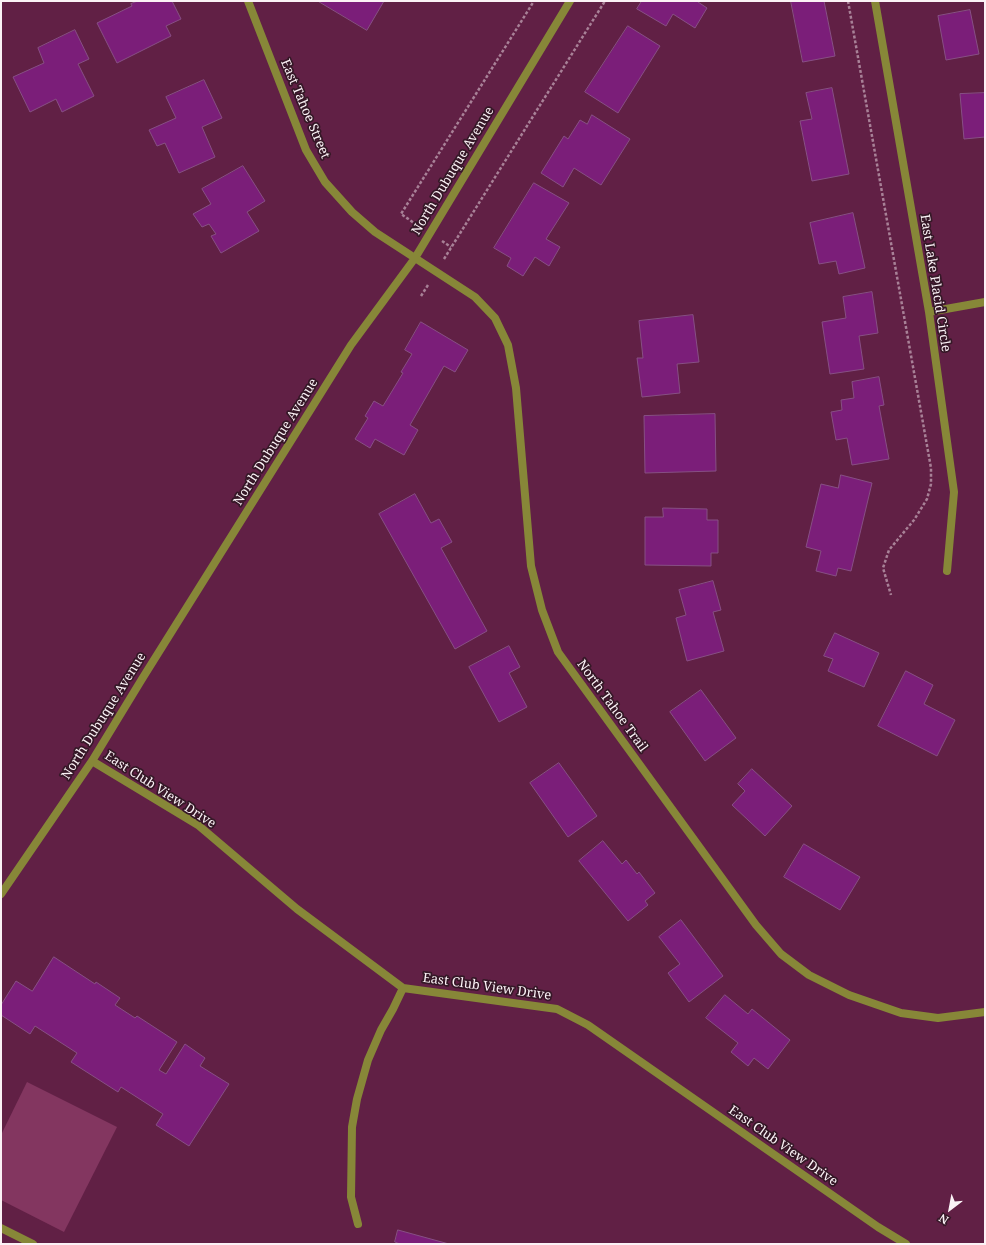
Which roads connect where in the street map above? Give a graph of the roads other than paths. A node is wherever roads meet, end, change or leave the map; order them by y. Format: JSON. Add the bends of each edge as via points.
{"nodes":[{"id":1,"x":248,"y":1,"type":"edge"},
{"id":2,"x":570,"y":1,"type":"edge"},
{"id":3,"x":875,"y":1,"type":"edge"},
{"id":4,"x":415,"y":258,"type":"junction"},
{"id":5,"x":985,"y":302,"type":"edge"},
{"id":6,"x":929,"y":312,"type":"junction"},
{"id":7,"x":947,"y":571,"type":"dead end"},
{"id":8,"x":92,"y":761,"type":"junction"},
{"id":9,"x":1,"y":894,"type":"edge"},
{"id":10,"x":403,"y":988,"type":"junction"},
{"id":11,"x":985,"y":1012,"type":"edge"},
{"id":12,"x":358,"y":1224,"type":"dead end"},
{"id":13,"x":1,"y":1228,"type":"edge"},
{"id":14,"x":33,"y":1244,"type":"edge"},
{"id":15,"x":906,"y":1244,"type":"edge"}],
"edges":[{"from":1,"to":4,"type":"street","name":"East Tahoe Street","via":[[306,150],[325,182],[358,217]]},
{"from":2,"to":4,"type":"street","name":"North Dubuque Avenue"},
{"from":3,"to":6,"type":"street","name":"East Lake Placid Circle"},
{"from":4,"to":8,"type":"street","name":"North Dubuque Avenue","via":[[351,345]]},
{"from":4,"to":11,"type":"street","name":"North Tahoe Trail","via":[[475,297],[495,318],[508,346],[516,388],[531,566],[542,610],[558,652],[756,925],[781,954],[808,975],[849,995],[900,1013],[938,1018]]},
{"from":5,"to":6,"type":"street"},
{"from":6,"to":7,"type":"street","name":"East Lake Placid Circle","via":[[954,492]]},
{"from":8,"to":9,"type":"street","name":"North Dubuque Avenue"},
{"from":8,"to":10,"type":"street","name":"East Club View Drive","via":[[198,825],[297,909]]},
{"from":10,"to":12,"type":"street","via":[[368,1060],[357,1099],[352,1127],[351,1197]]},
{"from":10,"to":15,"type":"street","name":"East Club View Drive","via":[[557,1010],[588,1026]]},
{"from":13,"to":14,"type":"street"}]}
